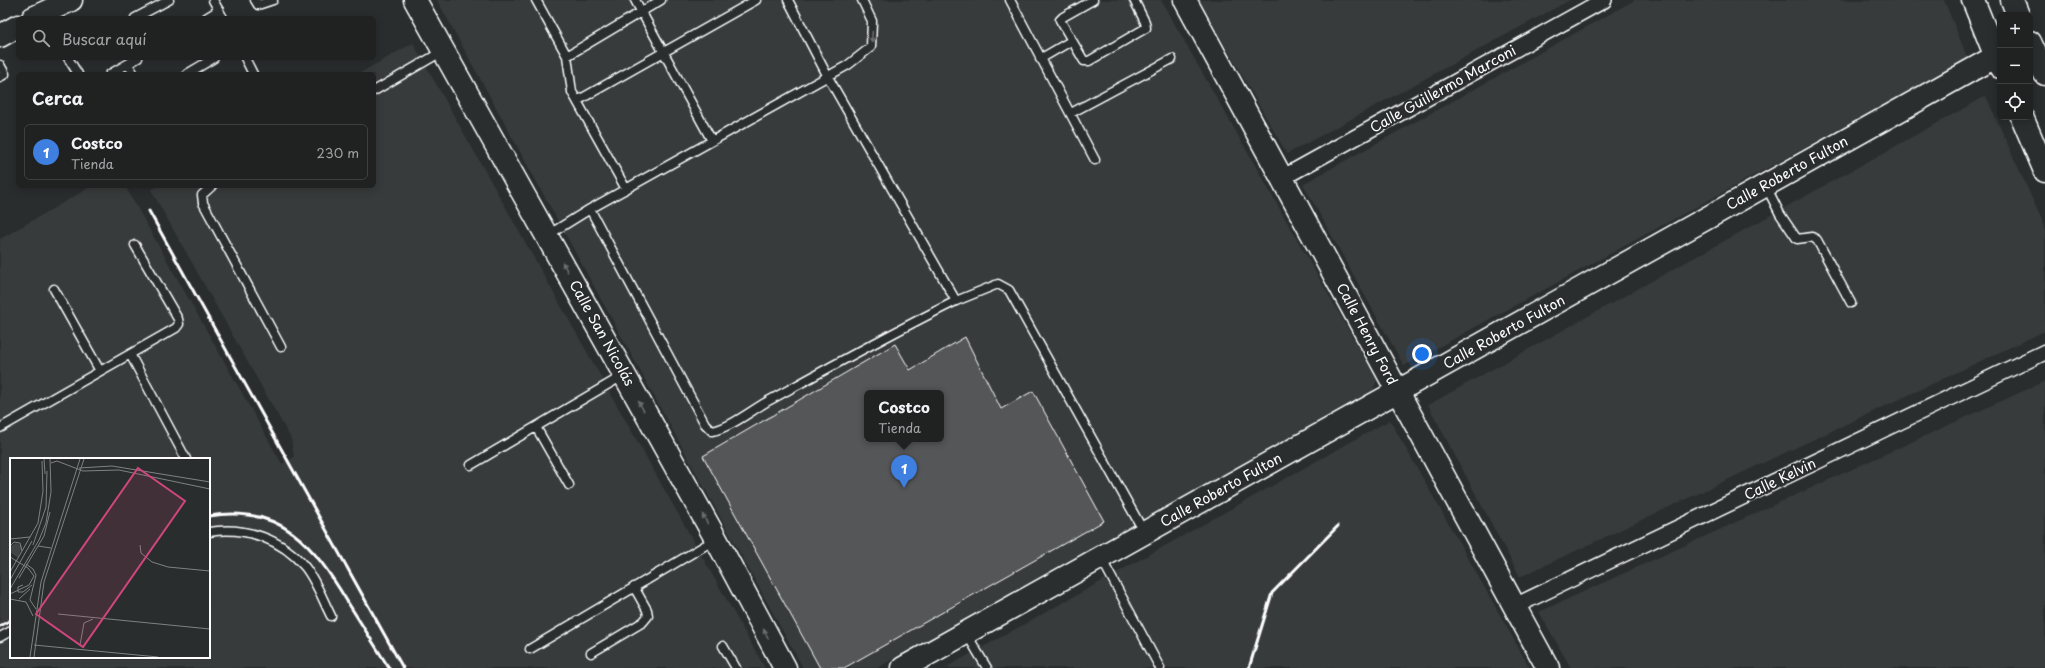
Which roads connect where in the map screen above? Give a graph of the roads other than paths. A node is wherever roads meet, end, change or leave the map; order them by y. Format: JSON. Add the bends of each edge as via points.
{"nodes":[{"id":1,"x":71,"y":0,"type":"edge"},
{"id":2,"x":169,"y":0,"type":"edge"},
{"id":3,"x":213,"y":0,"type":"edge"},
{"id":4,"x":255,"y":0,"type":"edge"},
{"id":5,"x":273,"y":0,"type":"edge"},
{"id":6,"x":416,"y":0,"type":"edge"},
{"id":7,"x":536,"y":0,"type":"edge"},
{"id":8,"x":635,"y":0,"type":"edge"},
{"id":9,"x":661,"y":0,"type":"edge"},
{"id":10,"x":756,"y":0,"type":"edge"},
{"id":11,"x":788,"y":0,"type":"edge"},
{"id":12,"x":862,"y":0,"type":"edge"},
{"id":13,"x":1010,"y":0,"type":"edge"},
{"id":14,"x":1093,"y":0,"type":"edge"},
{"id":15,"x":1134,"y":0,"type":"edge"},
{"id":16,"x":1185,"y":0,"type":"edge"},
{"id":17,"x":1604,"y":0,"type":"edge"},
{"id":18,"x":1973,"y":0,"type":"edge"},
{"id":19,"x":2012,"y":0,"type":"edge"},
{"id":20,"x":41,"y":10,"type":"edge"},
{"id":21,"x":641,"y":11,"type":"junction"},
{"id":22,"x":2017,"y":12,"type":"edge"},
{"id":23,"x":221,"y":14,"type":"edge"},
{"id":24,"x":138,"y":16,"type":"edge"},
{"id":25,"x":16,"y":27,"type":"edge"},
{"id":26,"x":0,"y":36,"type":"edge"},
{"id":27,"x":1071,"y":41,"type":"junction"},
{"id":28,"x":2033,"y":48,"type":"edge"},
{"id":29,"x":444,"y":50,"type":"junction"},
{"id":30,"x":664,"y":52,"type":"junction"},
{"id":31,"x":567,"y":56,"type":"junction"},
{"id":32,"x":1997,"y":57,"type":"edge"},
{"id":33,"x":1040,"y":59,"type":"junction"},
{"id":34,"x":1172,"y":59,"type":"dead end"},
{"id":35,"x":69,"y":60,"type":"edge"},
{"id":36,"x":135,"y":60,"type":"edge"},
{"id":37,"x":211,"y":60,"type":"edge"},
{"id":38,"x":245,"y":60,"type":"edge"},
{"id":39,"x":1997,"y":60,"type":"edge"},
{"id":40,"x":128,"y":64,"type":"junction"},
{"id":41,"x":0,"y":65,"type":"edge"},
{"id":42,"x":77,"y":72,"type":"edge"},
{"id":43,"x":114,"y":72,"type":"edge"},
{"id":44,"x":133,"y":72,"type":"edge"},
{"id":45,"x":190,"y":72,"type":"edge"},
{"id":46,"x":252,"y":72,"type":"edge"},
{"id":47,"x":2045,"y":74,"type":"edge"},
{"id":48,"x":0,"y":77,"type":"edge"},
{"id":49,"x":828,"y":77,"type":"junction"},
{"id":50,"x":376,"y":90,"type":"edge"},
{"id":51,"x":577,"y":101,"type":"junction"},
{"id":52,"x":1071,"y":113,"type":"junction"},
{"id":53,"x":2023,"y":120,"type":"edge"},
{"id":54,"x":712,"y":141,"type":"junction"},
{"id":55,"x":1095,"y":160,"type":"dead end"},
{"id":56,"x":2045,"y":171,"type":"edge"},
{"id":57,"x":1282,"y":178,"type":"junction"},
{"id":58,"x":1766,"y":185,"type":"junction"},
{"id":59,"x":210,"y":188,"type":"edge"},
{"id":60,"x":626,"y":189,"type":"junction"},
{"id":61,"x":590,"y":209,"type":"junction"},
{"id":62,"x":548,"y":235,"type":"junction"},
{"id":63,"x":135,"y":245,"type":"dead end"},
{"id":64,"x":54,"y":289,"type":"dead end"},
{"id":65,"x":956,"y":301,"type":"junction"},
{"id":66,"x":1851,"y":303,"type":"dead end"},
{"id":67,"x":281,"y":347,"type":"dead end"},
{"id":68,"x":2045,"y":352,"type":"edge"},
{"id":69,"x":130,"y":354,"type":"junction"},
{"id":70,"x":100,"y":371,"type":"junction"},
{"id":71,"x":624,"y":374,"type":"junction"},
{"id":72,"x":1398,"y":391,"type":"junction"},
{"id":73,"x":536,"y":427,"type":"junction"},
{"id":74,"x":0,"y":428,"type":"edge"},
{"id":75,"x":185,"y":458,"type":"edge"},
{"id":76,"x":471,"y":465,"type":"dead end"},
{"id":77,"x":569,"y":485,"type":"dead end"},
{"id":78,"x":210,"y":532,"type":"edge"},
{"id":79,"x":1144,"y":533,"type":"junction"},
{"id":80,"x":716,"y":539,"type":"junction"},
{"id":81,"x":1101,"y":558,"type":"junction"},
{"id":82,"x":634,"y":587,"type":"junction"},
{"id":83,"x":1515,"y":606,"type":"junction"},
{"id":84,"x":331,"y":616,"type":"dead end"},
{"id":85,"x":10,"y":632,"type":"edge"},
{"id":86,"x":966,"y":633,"type":"junction"},
{"id":87,"x":0,"y":637,"type":"edge"},
{"id":88,"x":723,"y":646,"type":"dead end"},
{"id":89,"x":530,"y":649,"type":"dead end"},
{"id":90,"x":591,"y":653,"type":"dead end"},
{"id":91,"x":736,"y":668,"type":"edge"},
{"id":92,"x":785,"y":668,"type":"edge"},
{"id":93,"x":903,"y":668,"type":"edge"},
{"id":94,"x":987,"y":668,"type":"edge"},
{"id":95,"x":1160,"y":668,"type":"edge"},
{"id":96,"x":1548,"y":668,"type":"edge"}],
"edges":[{"from":1,"to":20,"type":"street"},
{"from":2,"to":24,"type":"lane"},
{"from":3,"to":23,"type":"lane"},
{"from":4,"to":5,"type":"lane","via":[[258,5]]},
{"from":6,"to":29,"type":"street","name":"Calle San Nicolás"},
{"from":7,"to":31,"type":"lane"},
{"from":8,"to":21,"type":"lane"},
{"from":9,"to":21,"type":"lane"},
{"from":10,"to":30,"type":"lane"},
{"from":11,"to":49,"type":"lane"},
{"from":12,"to":49,"type":"lane","one_way":true,"via":[[872,21],[871,47]]},
{"from":13,"to":33,"type":"lane"},
{"from":14,"to":27,"type":"lane","via":[[1060,20]]},
{"from":15,"to":27,"type":"lane","via":[[1146,22],[1143,32],[1089,61],[1084,61]]},
{"from":16,"to":57,"type":"street","name":"Calle Henry Ford"},
{"from":17,"to":57,"type":"street","name":"Calle Guillermo Marconi"},
{"from":18,"to":32,"type":"street"},
{"from":19,"to":22,"type":"street"},
{"from":21,"to":30,"type":"lane"},
{"from":21,"to":31,"type":"lane"},
{"from":25,"to":26,"type":"street"},
{"from":27,"to":33,"type":"lane"},
{"from":28,"to":47,"type":"street"},
{"from":29,"to":50,"type":"lane"},
{"from":29,"to":62,"type":"street","name":"Calle San Nicolás"},
{"from":30,"to":51,"type":"lane"},
{"from":30,"to":54,"type":"lane"},
{"from":31,"to":51,"type":"lane","via":[[572,92]]},
{"from":33,"to":52,"type":"lane"},
{"from":34,"to":52,"type":"lane"},
{"from":35,"to":42,"type":"lane"},
{"from":36,"to":40,"type":"lane"},
{"from":37,"to":45,"type":"lane"},
{"from":38,"to":46,"type":"lane"},
{"from":39,"to":58,"type":"street","name":"Calle Roberto Fulton"},
{"from":40,"to":43,"type":"lane"},
{"from":40,"to":44,"type":"lane"},
{"from":41,"to":48,"type":"lane","via":[[5,74]]},
{"from":49,"to":54,"type":"lane"},
{"from":49,"to":65,"type":"lane"},
{"from":51,"to":60,"type":"lane"},
{"from":52,"to":55,"type":"lane"},
{"from":53,"to":56,"type":"street"},
{"from":54,"to":60,"type":"lane"},
{"from":57,"to":72,"type":"street","name":"Calle Henry Ford"},
{"from":58,"to":66,"type":"lane","via":[[1780,214],[1797,239],[1812,237],[1817,240]]},
{"from":58,"to":72,"type":"street","name":"Calle Roberto Fulton"},
{"from":59,"to":67,"type":"lane","via":[[202,195],[203,203]]},
{"from":60,"to":61,"type":"lane"},
{"from":61,"to":62,"type":"lane"},
{"from":61,"to":65,"type":"lane","via":[[705,424],[712,431],[720,430],[844,359]]},
{"from":71,"to":62,"type":"street","name":"Calle San Nicolás","one_way":true},
{"from":63,"to":69,"type":"lane","via":[[179,324]]},
{"from":64,"to":70,"type":"lane"},
{"from":65,"to":79,"type":"lane","via":[[998,284],[1009,290]]},
{"from":68,"to":83,"type":"street","name":"Calle Kelvin"},
{"from":69,"to":70,"type":"lane"},
{"from":69,"to":75,"type":"lane"},
{"from":70,"to":74,"type":"lane"},
{"from":71,"to":73,"type":"lane"},
{"from":80,"to":71,"type":"street","name":"Calle San Nicolás","one_way":true},
{"from":72,"to":79,"type":"street","name":"Calle Roberto Fulton"},
{"from":72,"to":83,"type":"street","name":"Calle Henry Ford"},
{"from":73,"to":76,"type":"lane"},
{"from":73,"to":77,"type":"lane"},
{"from":78,"to":84,"type":"lane","via":[[235,531],[276,541],[306,568]]},
{"from":79,"to":81,"type":"street","name":"Calle Roberto Fulton"},
{"from":80,"to":82,"type":"lane"},
{"from":92,"to":80,"type":"street","name":"Calle San Nicolás","one_way":true},
{"from":81,"to":86,"type":"street","name":"Calle Roberto Fulton"},
{"from":81,"to":95,"type":"lane"},
{"from":82,"to":89,"type":"lane"},
{"from":82,"to":90,"type":"lane","via":[[648,616],[643,622]]},
{"from":83,"to":96,"type":"street","name":"Calle Henry Ford"},
{"from":85,"to":87,"type":"lane"},
{"from":86,"to":93,"type":"street","name":"Calle Roberto Fulton"},
{"from":86,"to":94,"type":"lane"},
{"from":88,"to":91,"type":"lane"}]}
